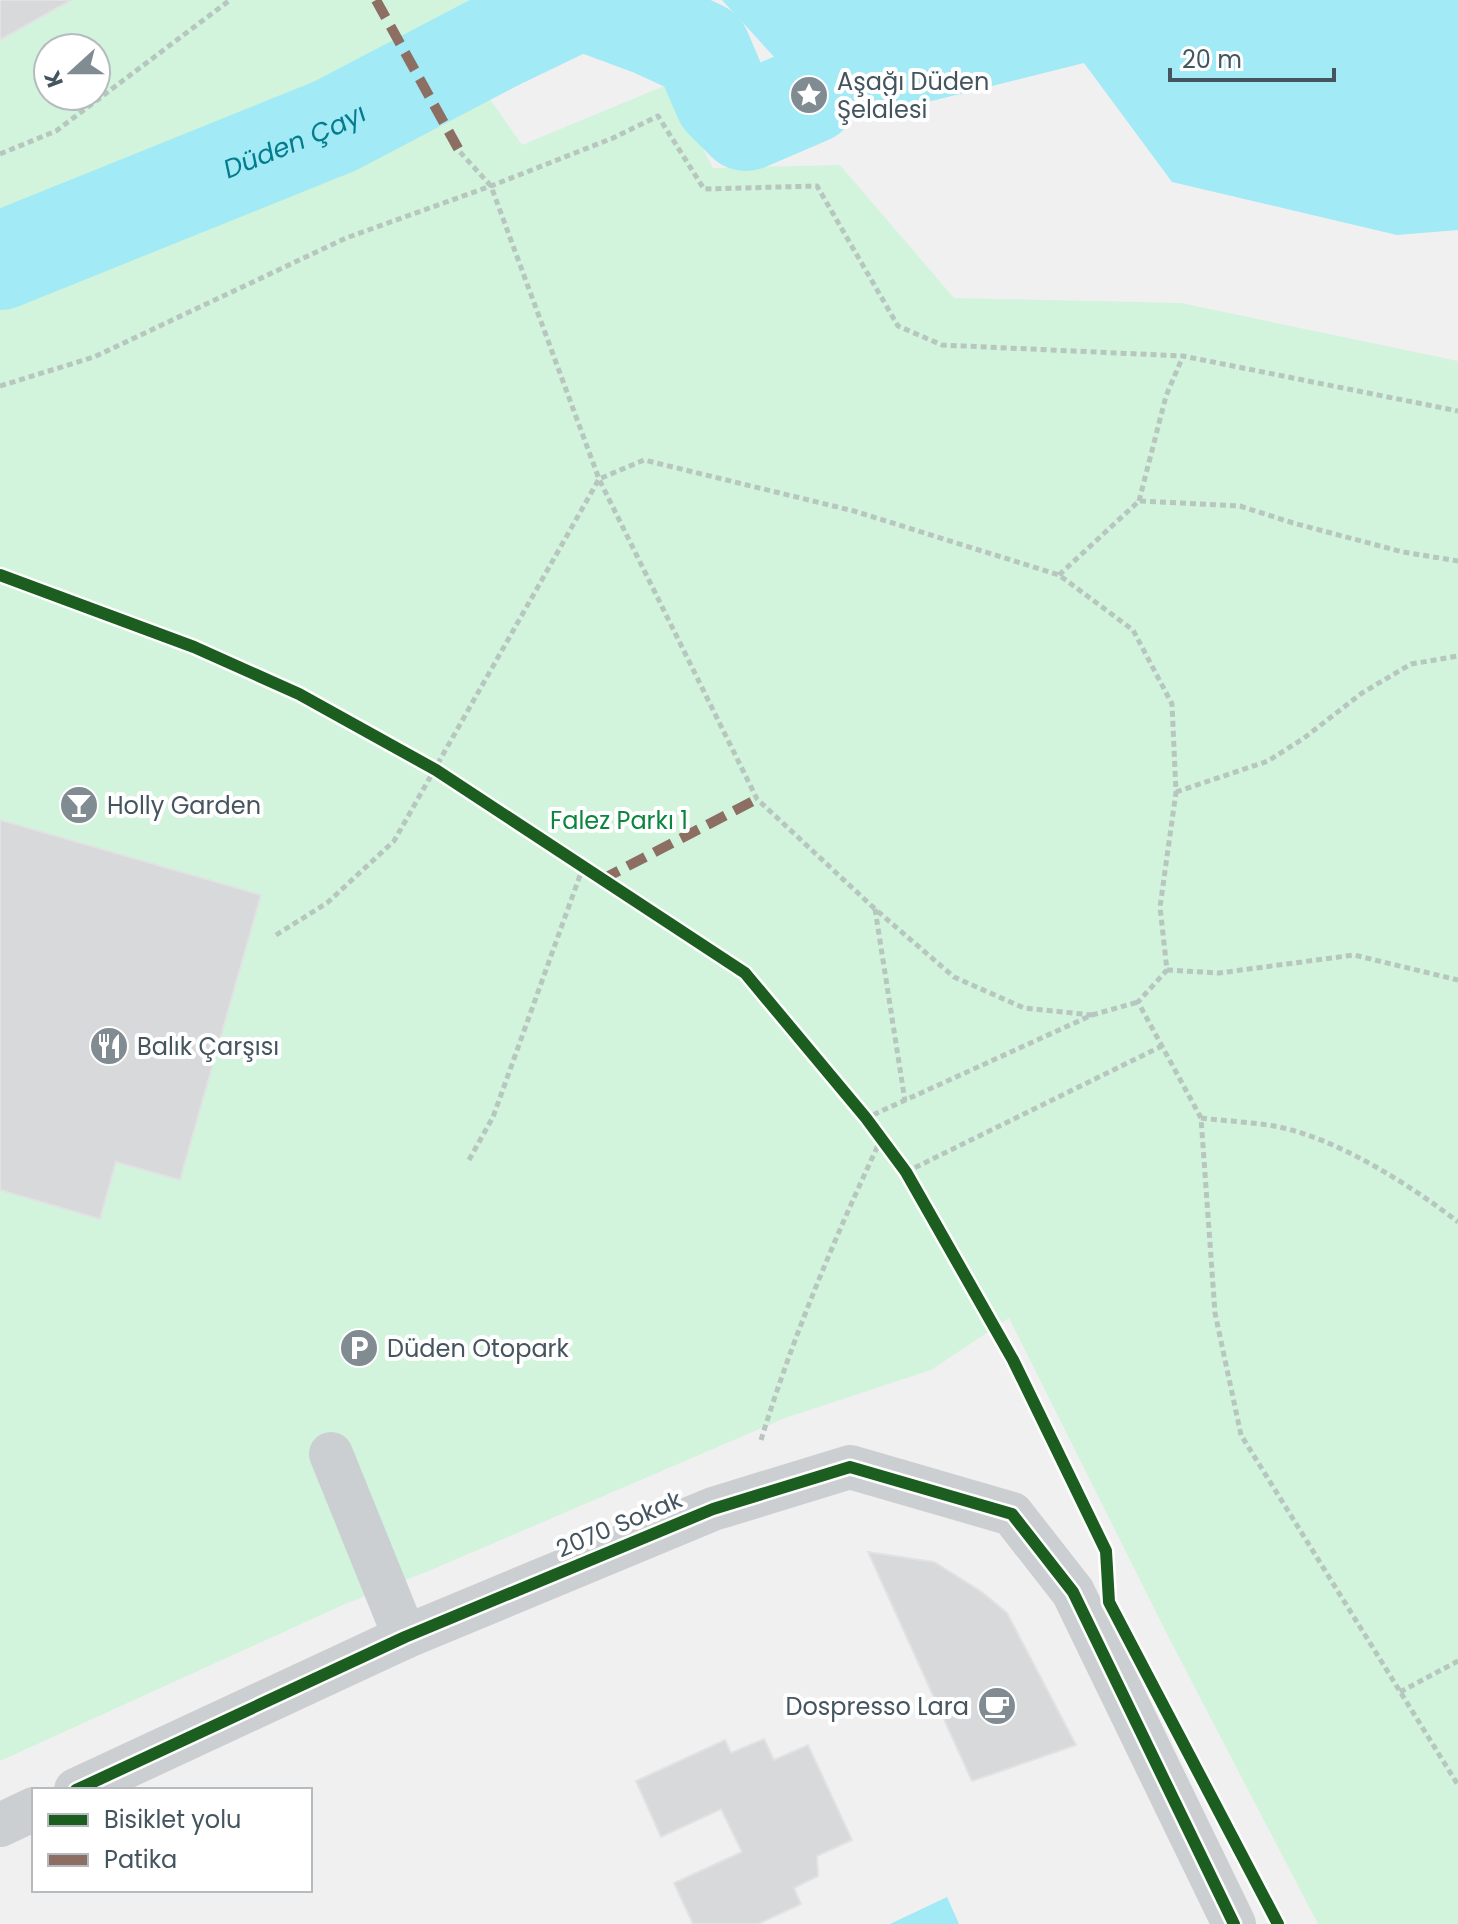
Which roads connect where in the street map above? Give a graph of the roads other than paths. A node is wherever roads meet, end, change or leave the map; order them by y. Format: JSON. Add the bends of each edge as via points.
{"nodes":[{"id":1,"x":331,"y":1454,"type":"dead end"},
{"id":2,"x":405,"y":1637,"type":"junction"},
{"id":3,"x":80,"y":1788,"type":"edge"},
{"id":4,"x":32,"y":1810,"type":"edge"},
{"id":5,"x":0,"y":1825,"type":"edge"},
{"id":6,"x":1234,"y":1924,"type":"edge"}],
"edges":[{"from":1,"to":2,"type":"street"},
{"from":2,"to":3,"type":"street","name":"2070 Sokak"},
{"from":2,"to":6,"type":"street","name":"2070 Sokak","via":[[713,1509],[850,1467],[1012,1514],[1073,1592]]},
{"from":4,"to":5,"type":"street"}]}
